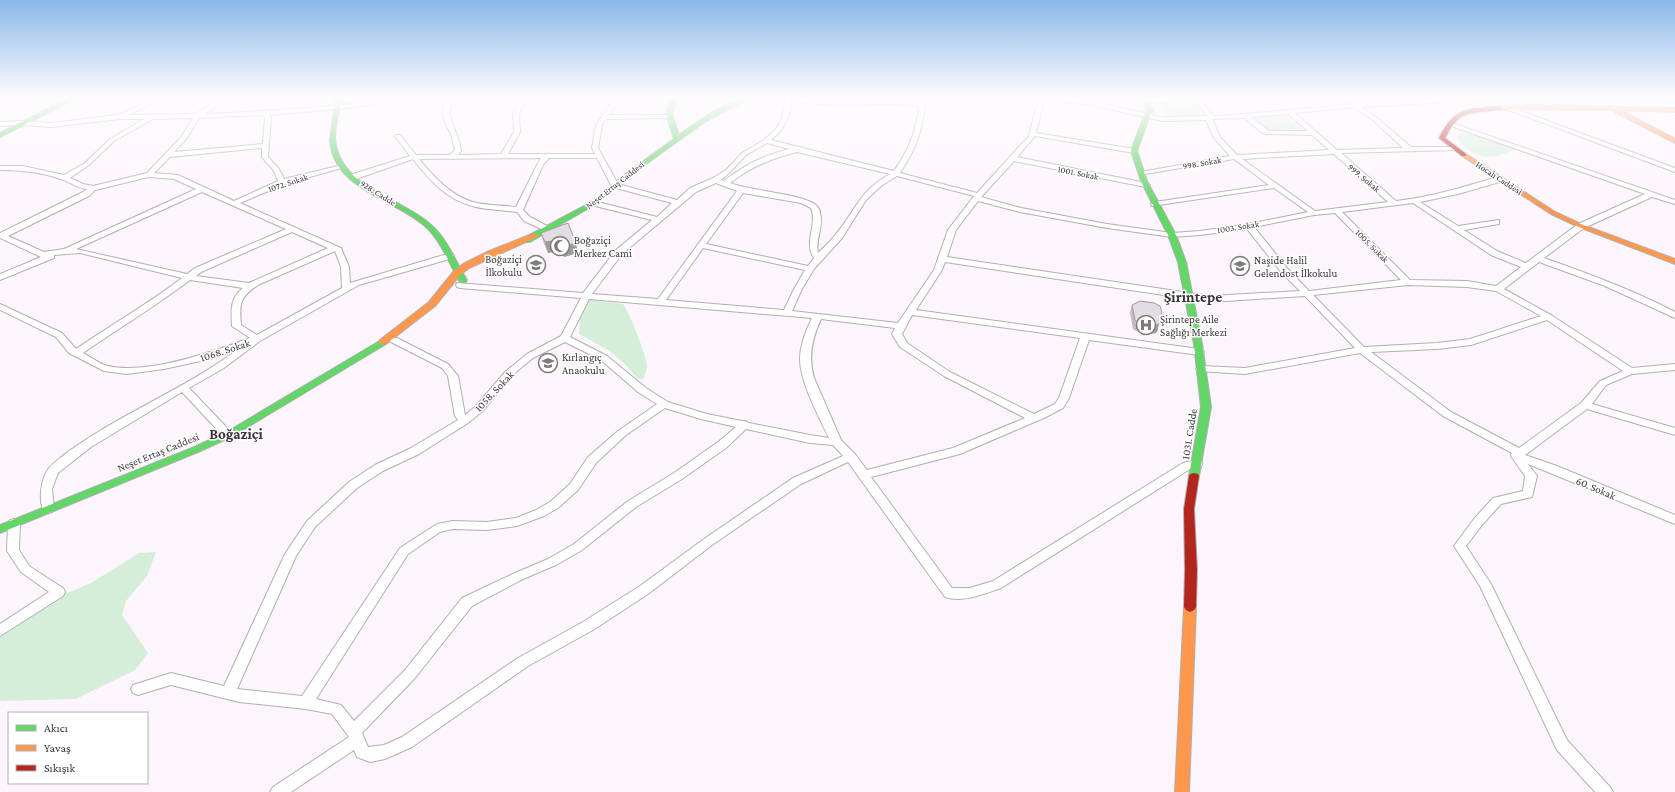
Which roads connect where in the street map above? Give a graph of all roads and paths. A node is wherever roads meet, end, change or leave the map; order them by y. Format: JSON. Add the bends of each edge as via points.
{"nodes":[{"id":1,"x":123,"y":134,"type":"edge"},
{"id":2,"x":187,"y":134,"type":"edge"},
{"id":3,"x":266,"y":134,"type":"edge"},
{"id":4,"x":334,"y":134,"type":"edge"},
{"id":5,"x":454,"y":134,"type":"edge"},
{"id":6,"x":516,"y":134,"type":"edge"},
{"id":7,"x":597,"y":134,"type":"edge"},
{"id":8,"x":675,"y":134,"type":"edge"},
{"id":9,"x":684,"y":134,"type":"edge"},
{"id":10,"x":774,"y":134,"type":"edge"},
{"id":11,"x":917,"y":134,"type":"edge"},
{"id":12,"x":1032,"y":134,"type":"joint"},
{"id":13,"x":1140,"y":134,"type":"edge"},
{"id":14,"x":1216,"y":134,"type":"edge"},
{"id":15,"x":1315,"y":134,"type":"edge"},
{"id":16,"x":1392,"y":134,"type":"edge"},
{"id":17,"x":1444,"y":134,"type":"edge"},
{"id":18,"x":1479,"y":134,"type":"edge"},
{"id":19,"x":1578,"y":134,"type":"edge"},
{"id":20,"x":1662,"y":134,"type":"edge"},
{"id":21,"x":398,"y":136,"type":"dead end"},
{"id":22,"x":677,"y":139,"type":"junction"},
{"id":23,"x":766,"y":141,"type":"junction"},
{"id":24,"x":1675,"y":141,"type":"edge"},
{"id":25,"x":265,"y":146,"type":"junction"},
{"id":26,"x":1456,"y":149,"type":"junction"},
{"id":27,"x":798,"y":150,"type":"junction"},
{"id":28,"x":1134,"y":150,"type":"junction"},
{"id":29,"x":1410,"y":150,"type":"junction"},
{"id":30,"x":1334,"y":152,"type":"junction"},
{"id":31,"x":168,"y":155,"type":"junction"},
{"id":32,"x":504,"y":156,"type":"junction"},
{"id":33,"x":599,"y":156,"type":"junction"},
{"id":34,"x":414,"y":157,"type":"junction"},
{"id":35,"x":452,"y":157,"type":"junction"},
{"id":36,"x":546,"y":157,"type":"junction"},
{"id":37,"x":1235,"y":157,"type":"junction"},
{"id":38,"x":1011,"y":158,"type":"junction"},
{"id":39,"x":342,"y":167,"type":"junction"},
{"id":40,"x":0,"y":168,"type":"edge"},
{"id":41,"x":1675,"y":170,"type":"edge"},
{"id":42,"x":149,"y":174,"type":"junction"},
{"id":43,"x":896,"y":174,"type":"junction"},
{"id":44,"x":1141,"y":174,"type":"junction"},
{"id":45,"x":65,"y":178,"type":"junction"},
{"id":46,"x":353,"y":178,"type":"junction"},
{"id":47,"x":1500,"y":179,"type":"junction"},
{"id":48,"x":716,"y":180,"type":"junction"},
{"id":49,"x":282,"y":182,"type":"junction"},
{"id":50,"x":726,"y":183,"type":"junction"},
{"id":51,"x":615,"y":185,"type":"junction"},
{"id":52,"x":1146,"y":186,"type":"junction"},
{"id":53,"x":1276,"y":186,"type":"junction"},
{"id":54,"x":93,"y":188,"type":"junction"},
{"id":55,"x":203,"y":189,"type":"junction"},
{"id":56,"x":741,"y":190,"type":"junction"},
{"id":57,"x":1652,"y":194,"type":"junction"},
{"id":58,"x":977,"y":196,"type":"junction"},
{"id":59,"x":1414,"y":201,"type":"junction"},
{"id":60,"x":1675,"y":202,"type":"edge"},
{"id":61,"x":235,"y":203,"type":"junction"},
{"id":62,"x":594,"y":203,"type":"junction"},
{"id":63,"x":679,"y":203,"type":"junction"},
{"id":64,"x":1155,"y":204,"type":"junction"},
{"id":65,"x":1394,"y":204,"type":"junction"},
{"id":66,"x":519,"y":210,"type":"junction"},
{"id":67,"x":1336,"y":210,"type":"junction"},
{"id":68,"x":1314,"y":213,"type":"junction"},
{"id":69,"x":658,"y":220,"type":"junction"},
{"id":70,"x":1496,"y":222,"type":"dead end"},
{"id":71,"x":1249,"y":226,"type":"junction"},
{"id":72,"x":1581,"y":226,"type":"junction"},
{"id":73,"x":293,"y":229,"type":"junction"},
{"id":74,"x":1457,"y":229,"type":"junction"},
{"id":75,"x":548,"y":230,"type":"junction"},
{"id":76,"x":2,"y":235,"type":"edge"},
{"id":77,"x":1172,"y":235,"type":"junction"},
{"id":78,"x":702,"y":245,"type":"junction"},
{"id":79,"x":335,"y":248,"type":"junction"},
{"id":80,"x":62,"y":251,"type":"junction"},
{"id":81,"x":450,"y":256,"type":"junction"},
{"id":82,"x":818,"y":258,"type":"junction"},
{"id":83,"x":1538,"y":258,"type":"junction"},
{"id":84,"x":943,"y":259,"type":"junction"},
{"id":85,"x":1675,"y":262,"type":"edge"},
{"id":86,"x":1528,"y":267,"type":"junction"},
{"id":87,"x":810,"y":269,"type":"junction"},
{"id":88,"x":0,"y":277,"type":"edge"},
{"id":89,"x":188,"y":277,"type":"junction"},
{"id":90,"x":460,"y":280,"type":"junction"},
{"id":91,"x":1408,"y":282,"type":"junction"},
{"id":92,"x":250,"y":286,"type":"junction"},
{"id":93,"x":346,"y":288,"type":"junction"},
{"id":94,"x":1498,"y":289,"type":"junction"},
{"id":95,"x":1307,"y":293,"type":"junction"},
{"id":96,"x":587,"y":294,"type":"junction"},
{"id":97,"x":1188,"y":295,"type":"junction"},
{"id":98,"x":661,"y":301,"type":"junction"},
{"id":99,"x":0,"y":307,"type":"edge"},
{"id":100,"x":910,"y":312,"type":"junction"},
{"id":101,"x":787,"y":313,"type":"junction"},
{"id":102,"x":1675,"y":315,"type":"edge"},
{"id":103,"x":818,"y":316,"type":"junction"},
{"id":104,"x":1548,"y":317,"type":"junction"},
{"id":105,"x":901,"y":326,"type":"junction"},
{"id":106,"x":1085,"y":337,"type":"junction"},
{"id":107,"x":565,"y":338,"type":"junction"},
{"id":108,"x":257,"y":339,"type":"junction"},
{"id":109,"x":394,"y":340,"type":"junction"},
{"id":110,"x":378,"y":345,"type":"junction"},
{"id":111,"x":1362,"y":350,"type":"junction"},
{"id":112,"x":1199,"y":352,"type":"junction"},
{"id":113,"x":77,"y":353,"type":"junction"},
{"id":114,"x":1675,"y":367,"type":"edge"},
{"id":115,"x":1201,"y":369,"type":"junction"},
{"id":116,"x":1630,"y":371,"type":"junction"},
{"id":117,"x":183,"y":388,"type":"junction"},
{"id":118,"x":664,"y":404,"type":"junction"},
{"id":119,"x":1585,"y":405,"type":"junction"},
{"id":120,"x":1033,"y":418,"type":"junction"},
{"id":121,"x":464,"y":421,"type":"junction"},
{"id":122,"x":746,"y":424,"type":"junction"},
{"id":123,"x":1675,"y":432,"type":"edge"},
{"id":124,"x":228,"y":435,"type":"junction"},
{"id":125,"x":836,"y":442,"type":"junction"},
{"id":126,"x":1518,"y":455,"type":"junction"},
{"id":127,"x":851,"y":457,"type":"junction"},
{"id":128,"x":1197,"y":464,"type":"junction"},
{"id":129,"x":864,"y":475,"type":"junction"},
{"id":130,"x":48,"y":509,"type":"junction"},
{"id":131,"x":1675,"y":520,"type":"edge"},
{"id":132,"x":14,"y":523,"type":"junction"},
{"id":133,"x":0,"y":529,"type":"edge"},
{"id":134,"x":0,"y":630,"type":"edge"},
{"id":135,"x":138,"y":689,"type":"dead end"},
{"id":136,"x":228,"y":693,"type":"junction"},
{"id":137,"x":306,"y":703,"type":"junction"},
{"id":138,"x":356,"y":736,"type":"junction"},
{"id":139,"x":278,"y":792,"type":"edge"},
{"id":140,"x":1182,"y":792,"type":"edge"},
{"id":141,"x":1605,"y":792,"type":"edge"}],
"edges":[{"from":1,"to":45,"type":"street"},
{"from":2,"to":31,"type":"street"},
{"from":3,"to":25,"type":"street"},
{"from":4,"to":39,"type":"street","name":"928. Cadde","via":[[336,155]]},
{"from":5,"to":35,"type":"street","via":[[458,150]]},
{"from":6,"to":32,"type":"street"},
{"from":7,"to":33,"type":"street","via":[[595,148]]},
{"from":8,"to":22,"type":"street"},
{"from":9,"to":22,"type":"street","name":"Neşet Ertaş Caddesi"},
{"from":10,"to":23,"type":"street"},
{"from":11,"to":43,"type":"street","via":[[913,146]]},
{"from":12,"to":28,"type":"street"},
{"from":12,"to":38,"type":"street"},
{"from":13,"to":28,"type":"street"},
{"from":14,"to":37,"type":"street"},
{"from":15,"to":30,"type":"street","name":"999. Sokak"},
{"from":16,"to":29,"type":"street"},
{"from":17,"to":26,"type":"street","name":"Hocalı Caddesi","via":[[1442,138]]},
{"from":18,"to":57,"type":"street"},
{"from":19,"to":41,"type":"street"},
{"from":20,"to":24,"type":"street"},
{"from":21,"to":34,"type":"street"},
{"from":22,"to":51,"type":"street","name":"Neşet Ertaş Caddesi"},
{"from":23,"to":27,"type":"street","name":"1003. Sokak"},
{"from":23,"to":48,"type":"street","via":[[744,154]]},
{"from":25,"to":31,"type":"street"},
{"from":25,"to":49,"type":"street","via":[[265,157],[277,170]]},
{"from":26,"to":29,"type":"street","name":"998. Sokak"},
{"from":26,"to":47,"type":"street","name":"Hocalı Caddesi"},
{"from":27,"to":43,"type":"street","name":"1003. Sokak"},
{"from":27,"to":50,"type":"street","via":[[754,164]]},
{"from":28,"to":44,"type":"street","name":"1031. Cadde"},
{"from":29,"to":30,"type":"street","name":"998. Sokak"},
{"from":30,"to":37,"type":"street","name":"998. Sokak"},
{"from":30,"to":65,"type":"street","name":"999. Sokak"},
{"from":31,"to":42,"type":"street"},
{"from":32,"to":35,"type":"street"},
{"from":32,"to":36,"type":"street"},
{"from":33,"to":36,"type":"street"},
{"from":33,"to":51,"type":"street"},
{"from":34,"to":35,"type":"street"},
{"from":34,"to":46,"type":"street"},
{"from":34,"to":66,"type":"street","via":[[447,191],[462,201]]},
{"from":36,"to":66,"type":"street"},
{"from":37,"to":44,"type":"street","name":"998. Sokak"},
{"from":37,"to":53,"type":"street"},
{"from":38,"to":52,"type":"street","name":"1001. Sokak"},
{"from":38,"to":58,"type":"street"},
{"from":39,"to":46,"type":"street","name":"928. Cadde"},
{"from":39,"to":49,"type":"street","name":"1072. Sokak"},
{"from":40,"to":45,"type":"street","via":[[22,168]]},
{"from":42,"to":54,"type":"street"},
{"from":42,"to":55,"type":"street","via":[[175,177]]},
{"from":43,"to":58,"type":"street","name":"1003. Sokak"},
{"from":43,"to":82,"type":"street","via":[[878,184],[863,199],[839,236]]},
{"from":44,"to":52,"type":"street","name":"1031. Cadde"},
{"from":45,"to":54,"type":"street","via":[[81,186]]},
{"from":46,"to":81,"type":"street","name":"928. Cadde","via":[[427,225],[440,238]]},
{"from":47,"to":59,"type":"street","name":"1003. Sokak"},
{"from":47,"to":72,"type":"street","name":"Hocalı Caddesi","via":[[1553,213]]},
{"from":48,"to":50,"type":"street"},
{"from":48,"to":63,"type":"street","via":[[693,190]]},
{"from":49,"to":61,"type":"street","name":"1072. Sokak"},
{"from":50,"to":56,"type":"street"},
{"from":51,"to":62,"type":"street","name":"Neşet Ertaş Caddesi"},
{"from":51,"to":63,"type":"street"},
{"from":52,"to":64,"type":"street","name":"1031. Cadde"},
{"from":53,"to":64,"type":"street"},
{"from":53,"to":68,"type":"street"},
{"from":54,"to":76,"type":"street","via":[[86,194]]},
{"from":55,"to":61,"type":"street"},
{"from":55,"to":80,"type":"street"},
{"from":56,"to":78,"type":"street"},
{"from":56,"to":82,"type":"street","via":[[803,202],[814,207],[818,221],[812,247]]},
{"from":57,"to":60,"type":"street"},
{"from":57,"to":72,"type":"street"},
{"from":58,"to":77,"type":"street","name":"1003. Sokak","via":[[1028,212]]},
{"from":58,"to":84,"type":"street","via":[[952,230]]},
{"from":59,"to":65,"type":"street","name":"1003. Sokak"},
{"from":59,"to":74,"type":"street"},
{"from":61,"to":73,"type":"street"},
{"from":62,"to":69,"type":"street"},
{"from":62,"to":75,"type":"street","name":"Neşet Ertaş Caddesi"},
{"from":63,"to":69,"type":"street"},
{"from":64,"to":77,"type":"street","name":"1031. Cadde"},
{"from":65,"to":67,"type":"street","name":"1003. Sokak"},
{"from":66,"to":75,"type":"street","via":[[527,219]]},
{"from":67,"to":68,"type":"street","name":"1003. Sokak"},
{"from":67,"to":91,"type":"street","name":"1005. Sokak"},
{"from":68,"to":71,"type":"street","name":"1003. Sokak"},
{"from":69,"to":96,"type":"street","via":[[619,252]]},
{"from":70,"to":74,"type":"street"},
{"from":71,"to":77,"type":"street","name":"1003. Sokak"},
{"from":71,"to":95,"type":"street","name":"60. Sokak","via":[[1284,270]]},
{"from":72,"to":83,"type":"street"},
{"from":72,"to":85,"type":"street","name":"Hocalı Caddesi"},
{"from":73,"to":79,"type":"street"},
{"from":73,"to":89,"type":"street","via":[[198,270]]},
{"from":74,"to":86,"type":"street","via":[[1494,253]]},
{"from":75,"to":90,"type":"street","name":"Neşet Ertaş Caddesi","via":[[475,260]]},
{"from":76,"to":80,"type":"street","via":[[43,255]]},
{"from":77,"to":97,"type":"street","name":"1031. Cadde","via":[[1182,262]]},
{"from":78,"to":87,"type":"street"},
{"from":78,"to":98,"type":"street"},
{"from":79,"to":92,"type":"street"},
{"from":79,"to":93,"type":"street","via":[[345,267]]},
{"from":80,"to":88,"type":"street"},
{"from":80,"to":89,"type":"street","via":[[80,251]]},
{"from":81,"to":90,"type":"street","name":"928. Cadde"},
{"from":81,"to":93,"type":"street","name":"1068. Sokak","via":[[377,276]]},
{"from":82,"to":87,"type":"street"},
{"from":83,"to":86,"type":"street"},
{"from":83,"to":102,"type":"street","via":[[1595,278]]},
{"from":84,"to":97,"type":"street"},
{"from":84,"to":100,"type":"street","via":[[931,283]]},
{"from":86,"to":94,"type":"street"},
{"from":87,"to":101,"type":"street"},
{"from":89,"to":92,"type":"street"},
{"from":89,"to":113,"type":"street","via":[[160,299]]},
{"from":90,"to":96,"type":"street"},
{"from":90,"to":109,"type":"street","name":"Neşet Ertaş Caddesi","via":[[436,311]]},
{"from":90,"to":110,"type":"street","name":"Neşet Ertaş Caddesi"},
{"from":91,"to":94,"type":"street","via":[[1461,283]]},
{"from":91,"to":95,"type":"street"},
{"from":92,"to":108,"type":"street","via":[[244,290],[234,305],[237,326]]},
{"from":93,"to":108,"type":"street","name":"1068. Sokak"},
{"from":94,"to":104,"type":"street"},
{"from":95,"to":97,"type":"street","via":[[1210,299]]},
{"from":95,"to":111,"type":"street","name":"60. Sokak"},
{"from":96,"to":98,"type":"street"},
{"from":96,"to":107,"type":"street"},
{"from":97,"to":112,"type":"street","name":"1031. Cadde"},
{"from":98,"to":101,"type":"street"},
{"from":99,"to":113,"type":"street","name":"1068. Sokak","via":[[59,335],[72,351]]},
{"from":100,"to":105,"type":"street"},
{"from":100,"to":106,"type":"street"},
{"from":101,"to":103,"type":"street"},
{"from":103,"to":105,"type":"street"},
{"from":103,"to":125,"type":"street","via":[[812,327],[805,360],[807,374]]},
{"from":104,"to":111,"type":"street","via":[[1471,342]]},
{"from":104,"to":116,"type":"street"},
{"from":105,"to":120,"type":"street","via":[[897,334],[903,345],[947,374]]},
{"from":106,"to":112,"type":"street"},
{"from":106,"to":120,"type":"street","via":[[1059,406]]},
{"from":107,"to":118,"type":"street","via":[[604,358],[642,390]]},
{"from":107,"to":121,"type":"street","name":"1058. Sokak","via":[[530,356],[508,374],[480,408]]},
{"from":108,"to":113,"type":"street","name":"1068. Sokak","via":[[211,356],[127,371],[104,368]]},
{"from":108,"to":117,"type":"street","via":[[221,366]]},
{"from":109,"to":110,"type":"street","name":"Neşet Ertaş Caddesi"},
{"from":109,"to":121,"type":"street","via":[[445,366],[453,376],[460,416]]},
{"from":110,"to":124,"type":"street","name":"Neşet Ertaş Caddesi"},
{"from":111,"to":115,"type":"street","via":[[1245,372]]},
{"from":111,"to":126,"type":"street","name":"60. Sokak","via":[[1447,414]]},
{"from":112,"to":115,"type":"street","name":"1031. Cadde"},
{"from":114,"to":116,"type":"street"},
{"from":115,"to":128,"type":"street","name":"1031. Cadde","via":[[1206,407]]},
{"from":116,"to":119,"type":"street","via":[[1603,383]]},
{"from":117,"to":124,"type":"street"},
{"from":117,"to":130,"type":"street","via":[[114,426],[53,471],[46,489]]},
{"from":118,"to":122,"type":"street","via":[[705,417]]},
{"from":118,"to":137,"type":"street","via":[[622,433],[592,460],[574,487],[554,505],[540,513],[517,522],[437,528],[404,551],[330,662]]},
{"from":119,"to":123,"type":"street"},
{"from":119,"to":126,"type":"street"},
{"from":120,"to":129,"type":"street","via":[[956,451]]},
{"from":121,"to":136,"type":"street","name":"1058. Sokak","via":[[353,485],[311,524],[291,554]]},
{"from":122,"to":125,"type":"street","via":[[810,439]]},
{"from":122,"to":138,"type":"street","via":[[722,445],[678,476],[632,504],[578,547],[467,602],[410,674]]},
{"from":124,"to":130,"type":"street","name":"Neşet Ertaş Caddesi","via":[[156,467]]},
{"from":125,"to":127,"type":"street"},
{"from":126,"to":131,"type":"street","name":"60. Sokak"},
{"from":126,"to":141,"type":"street","via":[[1530,476],[1528,494],[1497,501],[1460,546],[1485,584],[1562,745]]},
{"from":127,"to":129,"type":"street"},
{"from":127,"to":138,"type":"street","via":[[797,481],[644,590],[588,626],[523,662],[407,742],[385,752],[370,755],[362,752]]},
{"from":128,"to":129,"type":"street","via":[[1187,466],[997,585],[970,593],[949,593]]},
{"from":128,"to":140,"type":"street","name":"1031. Cadde","via":[[1189,509],[1189,654]]},
{"from":130,"to":132,"type":"street","name":"Neşet Ertaş Caddesi"},
{"from":132,"to":133,"type":"street","name":"Neşet Ertaş Caddesi"},
{"from":132,"to":134,"type":"street","via":[[13,551],[25,569],[59,592]]},
{"from":135,"to":136,"type":"street","via":[[170,679]]},
{"from":136,"to":137,"type":"street"},
{"from":137,"to":138,"type":"street","via":[[336,709]]},
{"from":138,"to":139,"type":"street"}]}
